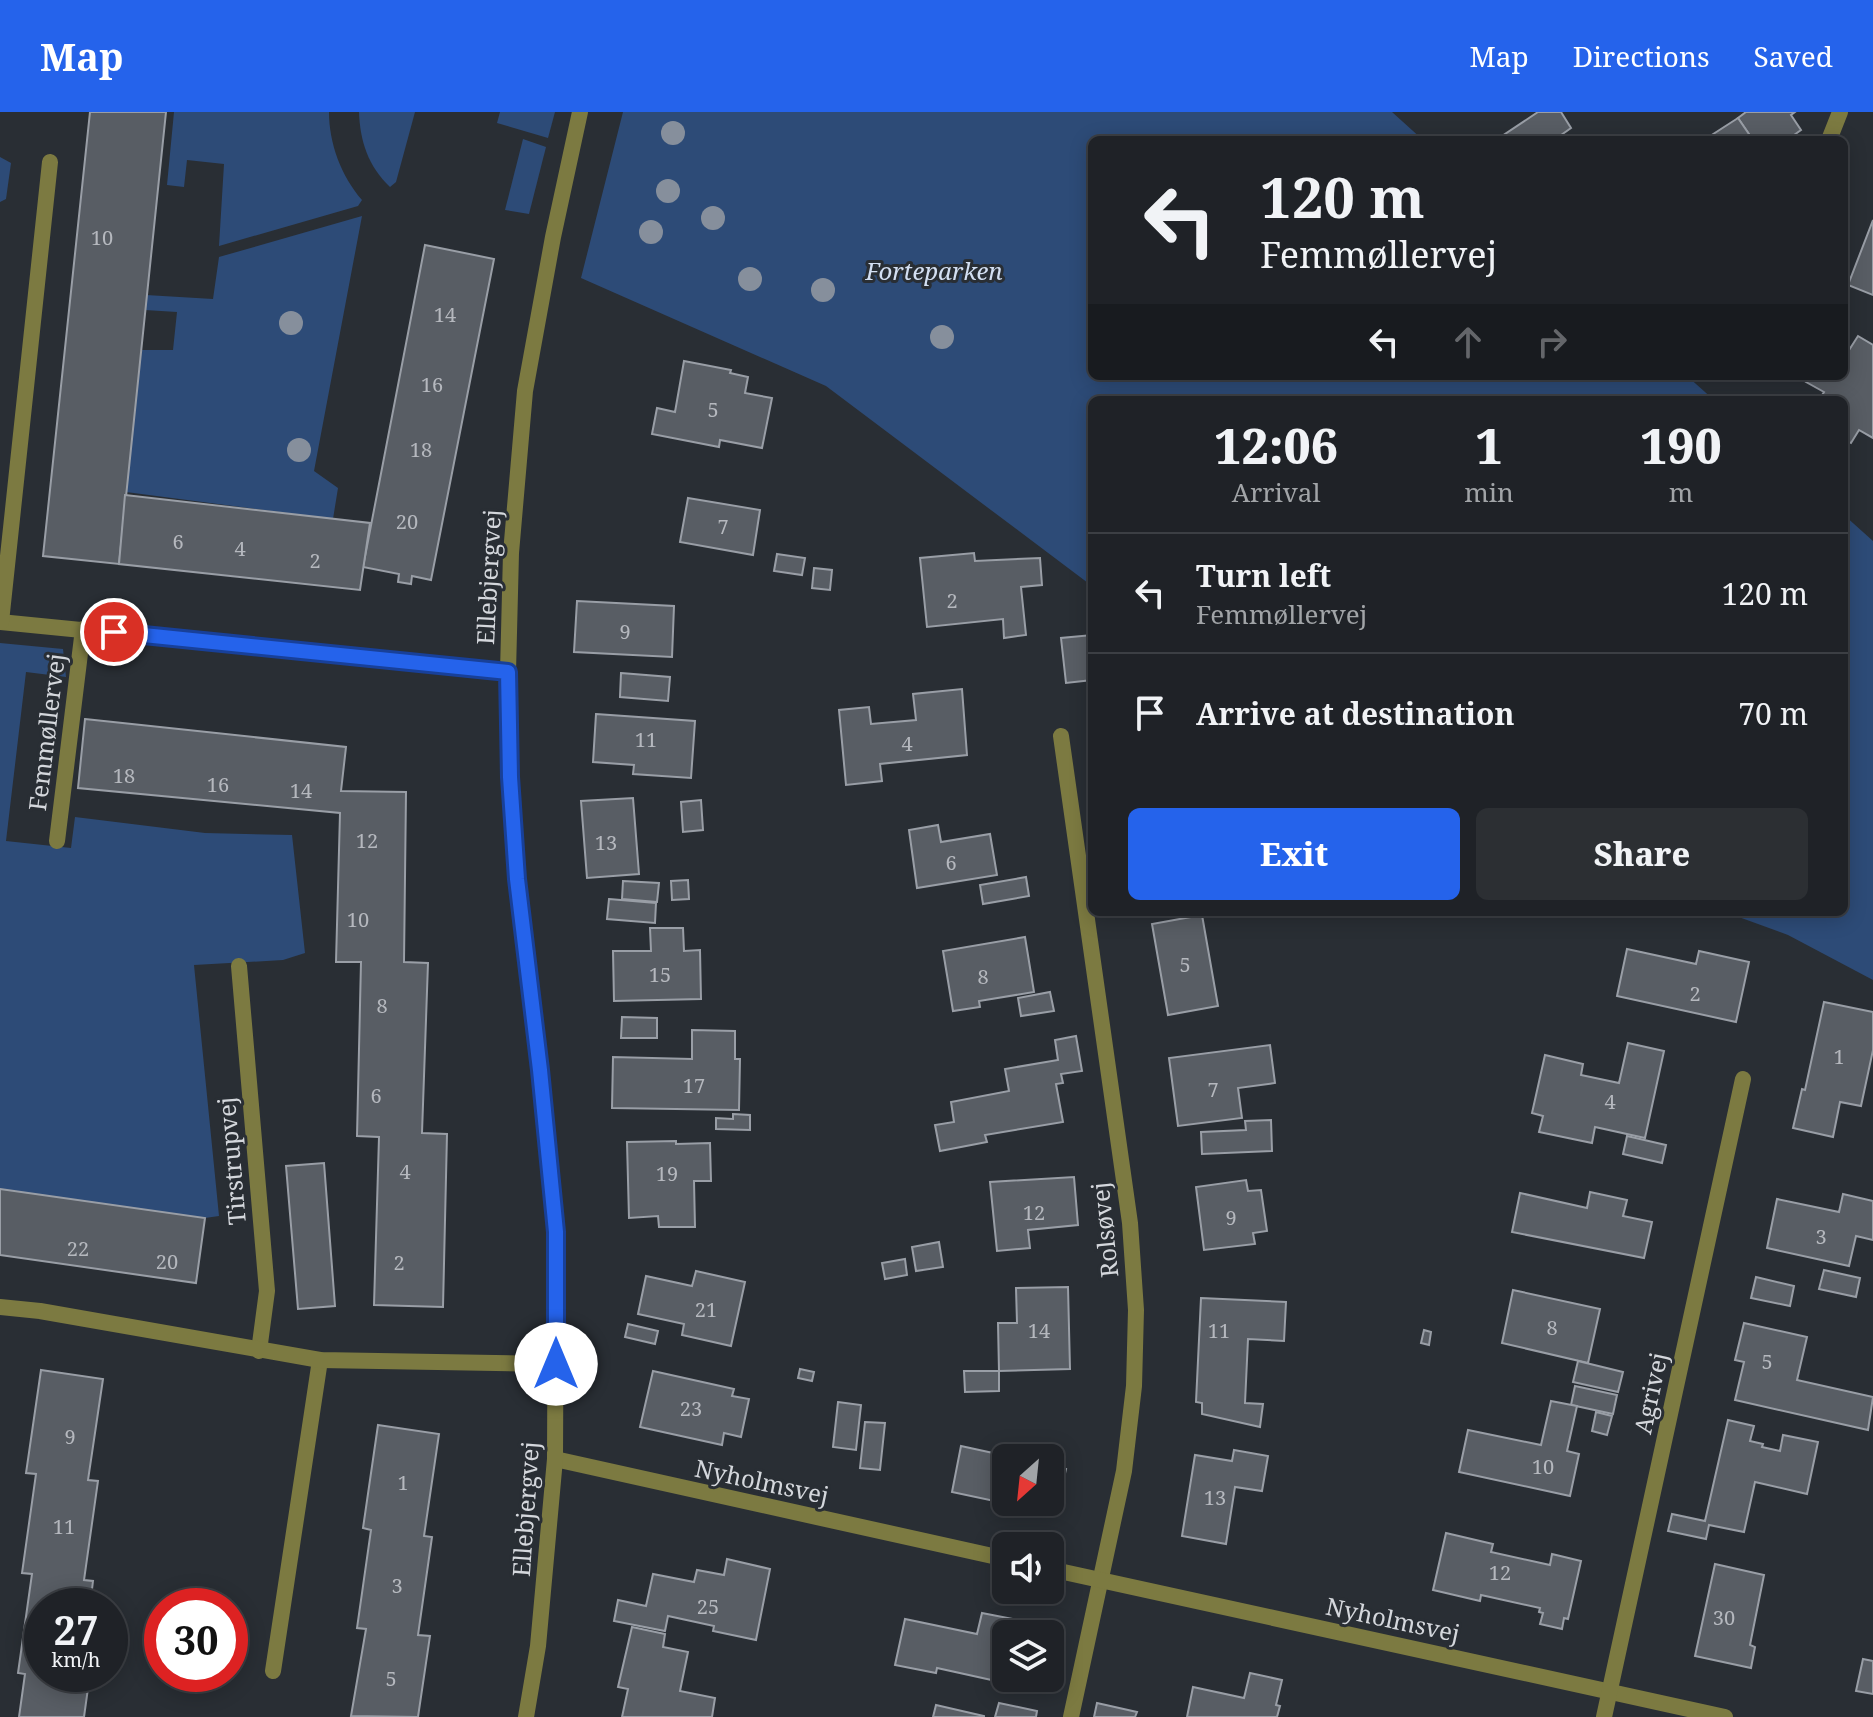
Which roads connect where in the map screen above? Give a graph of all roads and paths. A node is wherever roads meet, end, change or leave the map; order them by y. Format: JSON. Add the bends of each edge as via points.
{"nodes":[{"id":1,"x":580,"y":112,"type":"edge"},
{"id":2,"x":1840,"y":112,"type":"edge"},
{"id":3,"x":1831,"y":136,"type":"edge"},
{"id":4,"x":50,"y":162,"type":"dead end"},
{"id":5,"x":0,"y":622,"type":"edge"},
{"id":6,"x":83,"y":629,"type":"junction"},
{"id":7,"x":508,"y":672,"type":"junction"},
{"id":8,"x":1061,"y":736,"type":"dead end"},
{"id":9,"x":57,"y":841,"type":"dead end"},
{"id":10,"x":239,"y":966,"type":"dead end"},
{"id":11,"x":1743,"y":1079,"type":"dead end"},
{"id":12,"x":0,"y":1307,"type":"edge"},
{"id":13,"x":259,"y":1351,"type":"junction"},
{"id":14,"x":320,"y":1360,"type":"junction"},
{"id":15,"x":556,"y":1364,"type":"junction"},
{"id":16,"x":555,"y":1459,"type":"junction"},
{"id":17,"x":992,"y":1556,"type":"edge"},
{"id":18,"x":1064,"y":1572,"type":"edge"},
{"id":19,"x":1102,"y":1580,"type":"junction"},
{"id":20,"x":273,"y":1671,"type":"dead end"},
{"id":21,"x":1610,"y":1691,"type":"junction"},
{"id":22,"x":526,"y":1717,"type":"edge"},
{"id":23,"x":1071,"y":1717,"type":"edge"},
{"id":24,"x":1604,"y":1717,"type":"edge"},
{"id":25,"x":1725,"y":1717,"type":"edge"}],
"edges":[{"from":1,"to":7,"type":"street","name":"Ellebjergvej","via":[[525,391],[511,553]]},
{"from":2,"to":3,"type":"street"},
{"from":4,"to":5,"type":"street","name":"Femmøllervej"},
{"from":5,"to":6,"type":"street","name":"Femmøllervej"},
{"from":6,"to":7,"type":"street","name":"Femmøllervej"},
{"from":6,"to":9,"type":"street","name":"Femmøllervej"},
{"from":7,"to":15,"type":"street","name":"Ellebjergvej","via":[[517,879],[556,1232]]},
{"from":8,"to":19,"type":"street","name":"Rolsøvej","via":[[1130,1223],[1136,1310],[1124,1471]]},
{"from":10,"to":13,"type":"street","name":"Tirstrupvej","via":[[267,1291]]},
{"from":11,"to":21,"type":"street","name":"Agrivej"},
{"from":12,"to":13,"type":"street"},
{"from":13,"to":14,"type":"street"},
{"from":14,"to":15,"type":"street"},
{"from":14,"to":20,"type":"street"},
{"from":15,"to":16,"type":"street","name":"Ellebjergvej"},
{"from":16,"to":17,"type":"street","name":"Nyholmsvej"},
{"from":16,"to":22,"type":"street","name":"Ellebjergvej"},
{"from":18,"to":19,"type":"street","name":"Nyholmsvej"},
{"from":19,"to":21,"type":"street","name":"Nyholmsvej"},
{"from":19,"to":23,"type":"street","name":"Rolsøvej"},
{"from":21,"to":24,"type":"street","name":"Agrivej"},
{"from":21,"to":25,"type":"street","name":"Nyholmsvej"}]}
